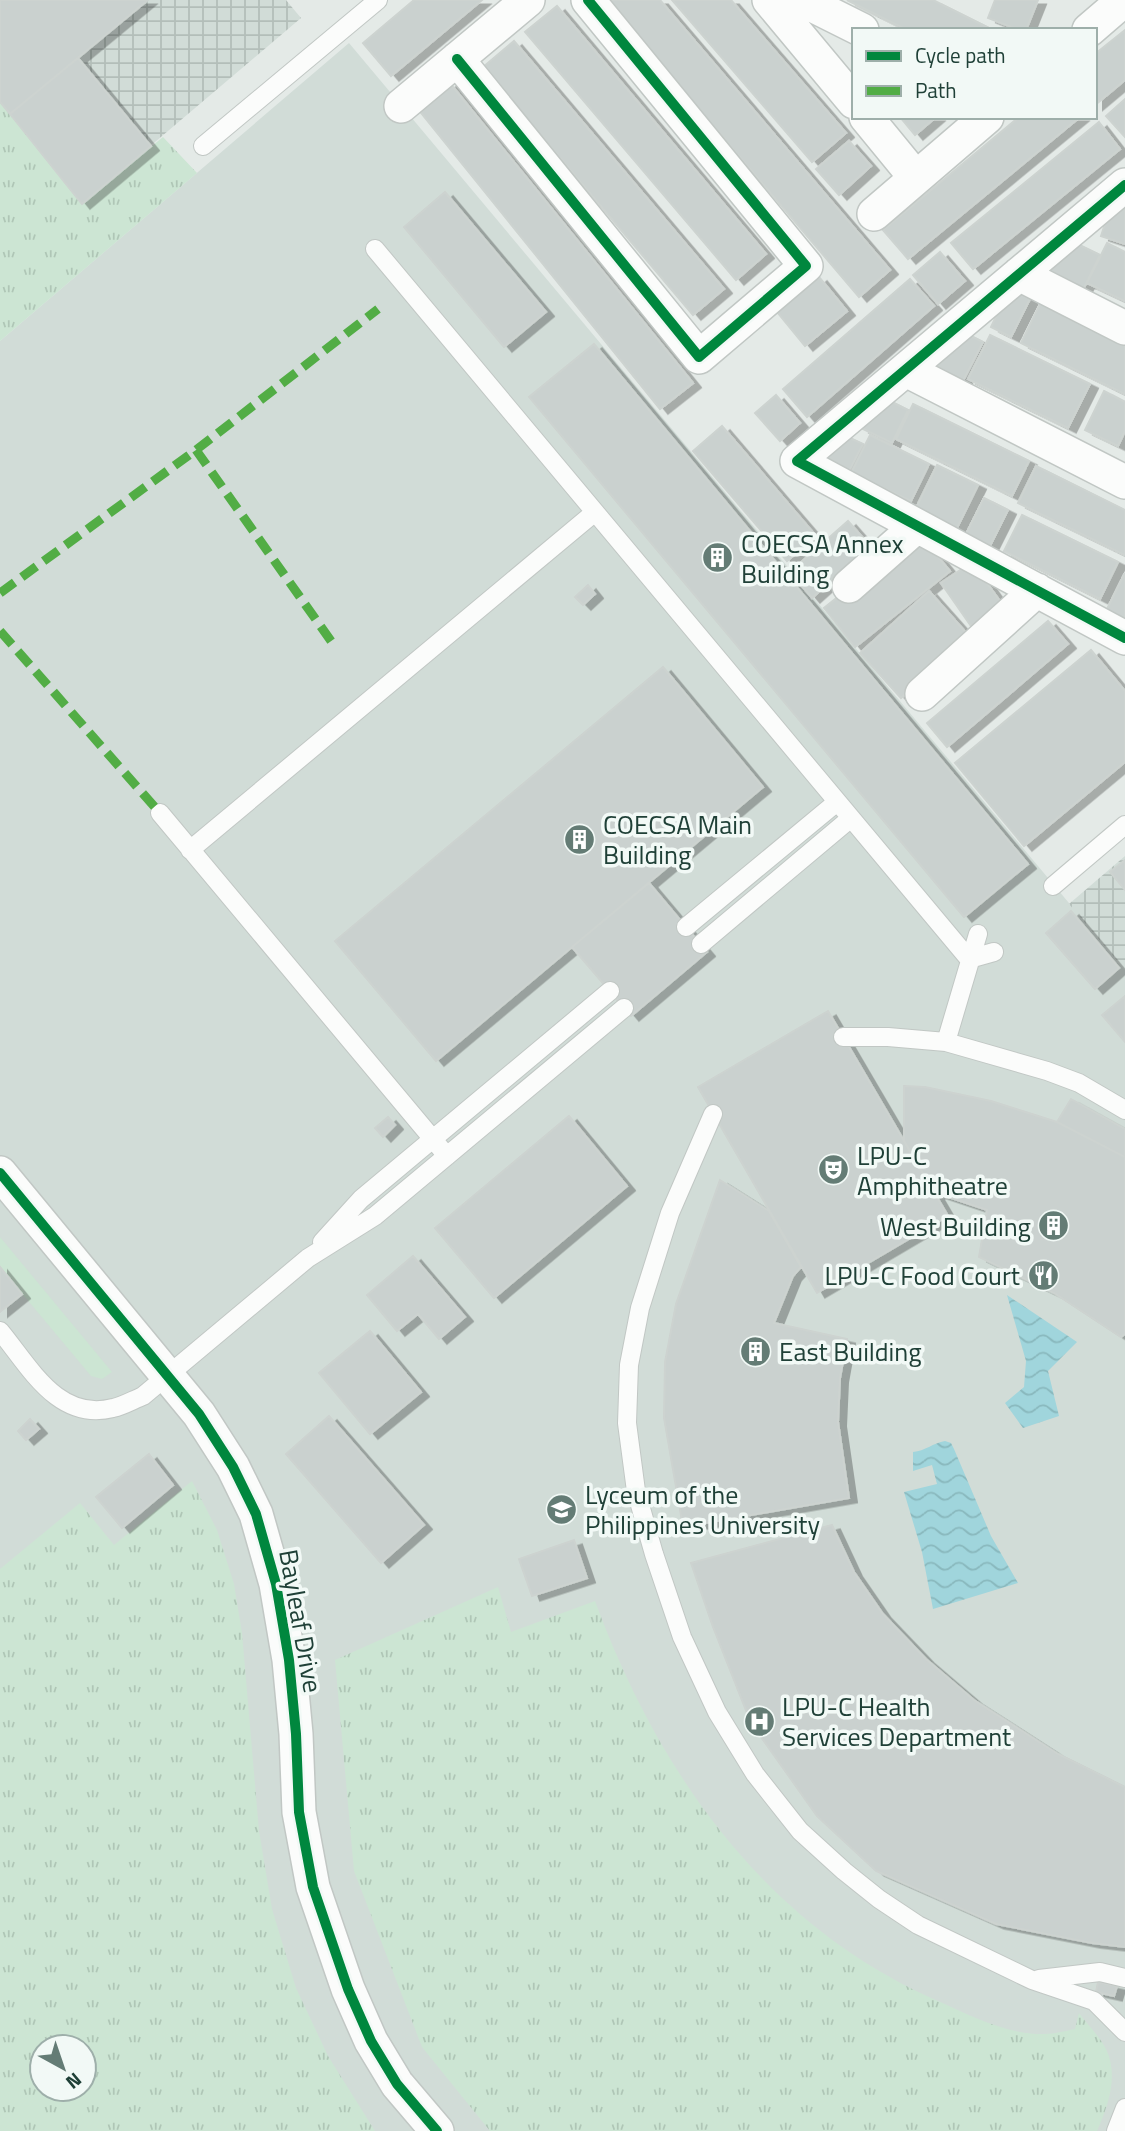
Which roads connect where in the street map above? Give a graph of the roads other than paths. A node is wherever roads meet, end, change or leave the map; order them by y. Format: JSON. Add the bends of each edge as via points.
{"nodes":[{"id":1,"x":378,"y":0,"type":"edge"},
{"id":2,"x":528,"y":0,"type":"edge"},
{"id":3,"x":588,"y":0,"type":"edge"},
{"id":4,"x":769,"y":0,"type":"edge"},
{"id":5,"x":802,"y":0,"type":"edge"},
{"id":6,"x":1114,"y":2,"type":"edge"},
{"id":7,"x":858,"y":28,"type":"edge"},
{"id":8,"x":1091,"y":28,"type":"edge"},
{"id":9,"x":457,"y":59,"type":"junction"},
{"id":10,"x":852,"y":100,"type":"edge"},
{"id":11,"x":401,"y":106,"type":"dead end"},
{"id":12,"x":868,"y":119,"type":"edge"},
{"id":13,"x":985,"y":119,"type":"edge"},
{"id":14,"x":203,"y":146,"type":"dead end"},
{"id":15,"x":916,"y":178,"type":"junction"},
{"id":16,"x":1125,"y":186,"type":"edge"},
{"id":17,"x":874,"y":214,"type":"dead end"},
{"id":18,"x":375,"y":249,"type":"dead end"},
{"id":19,"x":1019,"y":274,"type":"junction"},
{"id":20,"x":1125,"y":328,"type":"edge"},
{"id":21,"x":906,"y":370,"type":"junction"},
{"id":22,"x":1125,"y":482,"type":"edge"},
{"id":23,"x":594,"y":512,"type":"junction"},
{"id":24,"x":917,"y":526,"type":"junction"},
{"id":25,"x":849,"y":586,"type":"dead end"},
{"id":26,"x":1037,"y":590,"type":"junction"},
{"id":27,"x":1125,"y":638,"type":"edge"},
{"id":28,"x":922,"y":694,"type":"dead end"},
{"id":29,"x":837,"y":802,"type":"junction"},
{"id":30,"x":160,"y":813,"type":"dead end"},
{"id":31,"x":851,"y":818,"type":"junction"},
{"id":32,"x":1125,"y":825,"type":"edge"},
{"id":33,"x":191,"y":850,"type":"junction"},
{"id":34,"x":1050,"y":888,"type":"dead end"},
{"id":35,"x":686,"y":927,"type":"dead end"},
{"id":36,"x":978,"y":934,"type":"dead end"},
{"id":37,"x":701,"y":944,"type":"dead end"},
{"id":38,"x":993,"y":952,"type":"dead end"},
{"id":39,"x":969,"y":959,"type":"junction"},
{"id":40,"x":610,"y":991,"type":"dead end"},
{"id":41,"x":624,"y":1008,"type":"dead end"},
{"id":42,"x":843,"y":1037,"type":"dead end"},
{"id":43,"x":946,"y":1042,"type":"junction"},
{"id":44,"x":1125,"y":1110,"type":"edge"},
{"id":45,"x":713,"y":1114,"type":"dead end"},
{"id":46,"x":433,"y":1139,"type":"junction"},
{"id":47,"x":447,"y":1156,"type":"junction"},
{"id":48,"x":0,"y":1173,"type":"edge"},
{"id":49,"x":308,"y":1258,"type":"junction"},
{"id":50,"x":0,"y":1331,"type":"edge"},
{"id":51,"x":168,"y":1376,"type":"junction"},
{"id":52,"x":1125,"y":1978,"type":"edge"},
{"id":53,"x":1032,"y":1980,"type":"junction"},
{"id":54,"x":1125,"y":2032,"type":"edge"},
{"id":55,"x":1125,"y":2108,"type":"edge"},
{"id":56,"x":437,"y":2131,"type":"edge"},
{"id":57,"x":1115,"y":2131,"type":"edge"}],
"edges":[{"from":1,"to":14,"type":"lane"},
{"from":2,"to":9,"type":"street"},
{"from":3,"to":9,"type":"street","via":[[806,266],[699,357]]},
{"from":4,"to":10,"type":"street"},
{"from":5,"to":7,"type":"street"},
{"from":6,"to":8,"type":"street"},
{"from":9,"to":11,"type":"street"},
{"from":12,"to":15,"type":"street"},
{"from":13,"to":15,"type":"street"},
{"from":15,"to":17,"type":"street"},
{"from":16,"to":19,"type":"street"},
{"from":18,"to":23,"type":"lane"},
{"from":19,"to":20,"type":"street"},
{"from":19,"to":21,"type":"street"},
{"from":21,"to":22,"type":"street"},
{"from":21,"to":24,"type":"street","via":[[797,461]]},
{"from":23,"to":29,"type":"lane"},
{"from":23,"to":33,"type":"lane"},
{"from":24,"to":25,"type":"street"},
{"from":24,"to":26,"type":"street"},
{"from":26,"to":27,"type":"street"},
{"from":26,"to":28,"type":"street"},
{"from":29,"to":31,"type":"lane"},
{"from":29,"to":35,"type":"lane"},
{"from":30,"to":33,"type":"lane"},
{"from":31,"to":37,"type":"lane"},
{"from":31,"to":39,"type":"lane"},
{"from":32,"to":34,"type":"lane"},
{"from":33,"to":46,"type":"lane"},
{"from":36,"to":39,"type":"lane"},
{"from":38,"to":39,"type":"lane"},
{"from":39,"to":43,"type":"lane"},
{"from":40,"to":46,"type":"lane"},
{"from":41,"to":47,"type":"lane"},
{"from":42,"to":43,"type":"lane"},
{"from":43,"to":44,"type":"lane","via":[[1079,1083]]},
{"from":45,"to":53,"type":"lane","via":[[670,1213],[640,1308],[629,1365],[627,1423],[636,1491],[682,1637],[717,1712],[755,1774],[800,1831],[853,1878],[918,1925]]},
{"from":46,"to":47,"type":"lane"},
{"from":46,"to":49,"type":"lane","via":[[361,1199]]},
{"from":47,"to":49,"type":"lane","via":[[375,1216]]},
{"from":48,"to":51,"type":"street","name":"Bayleaf Drive"},
{"from":49,"to":51,"type":"lane"},
{"from":50,"to":51,"type":"lane","via":[[48,1389],[78,1409],[112,1409],[143,1396]]},
{"from":51,"to":56,"type":"street","name":"Bayleaf Drive","via":[[233,1467],[256,1514],[276,1584],[289,1660],[299,1812],[313,1887],[371,2041],[397,2084]]},
{"from":52,"to":53,"type":"lane","via":[[1100,1972]]},
{"from":53,"to":54,"type":"lane","via":[[1094,2001]]},
{"from":55,"to":57,"type":"lane"}]}
